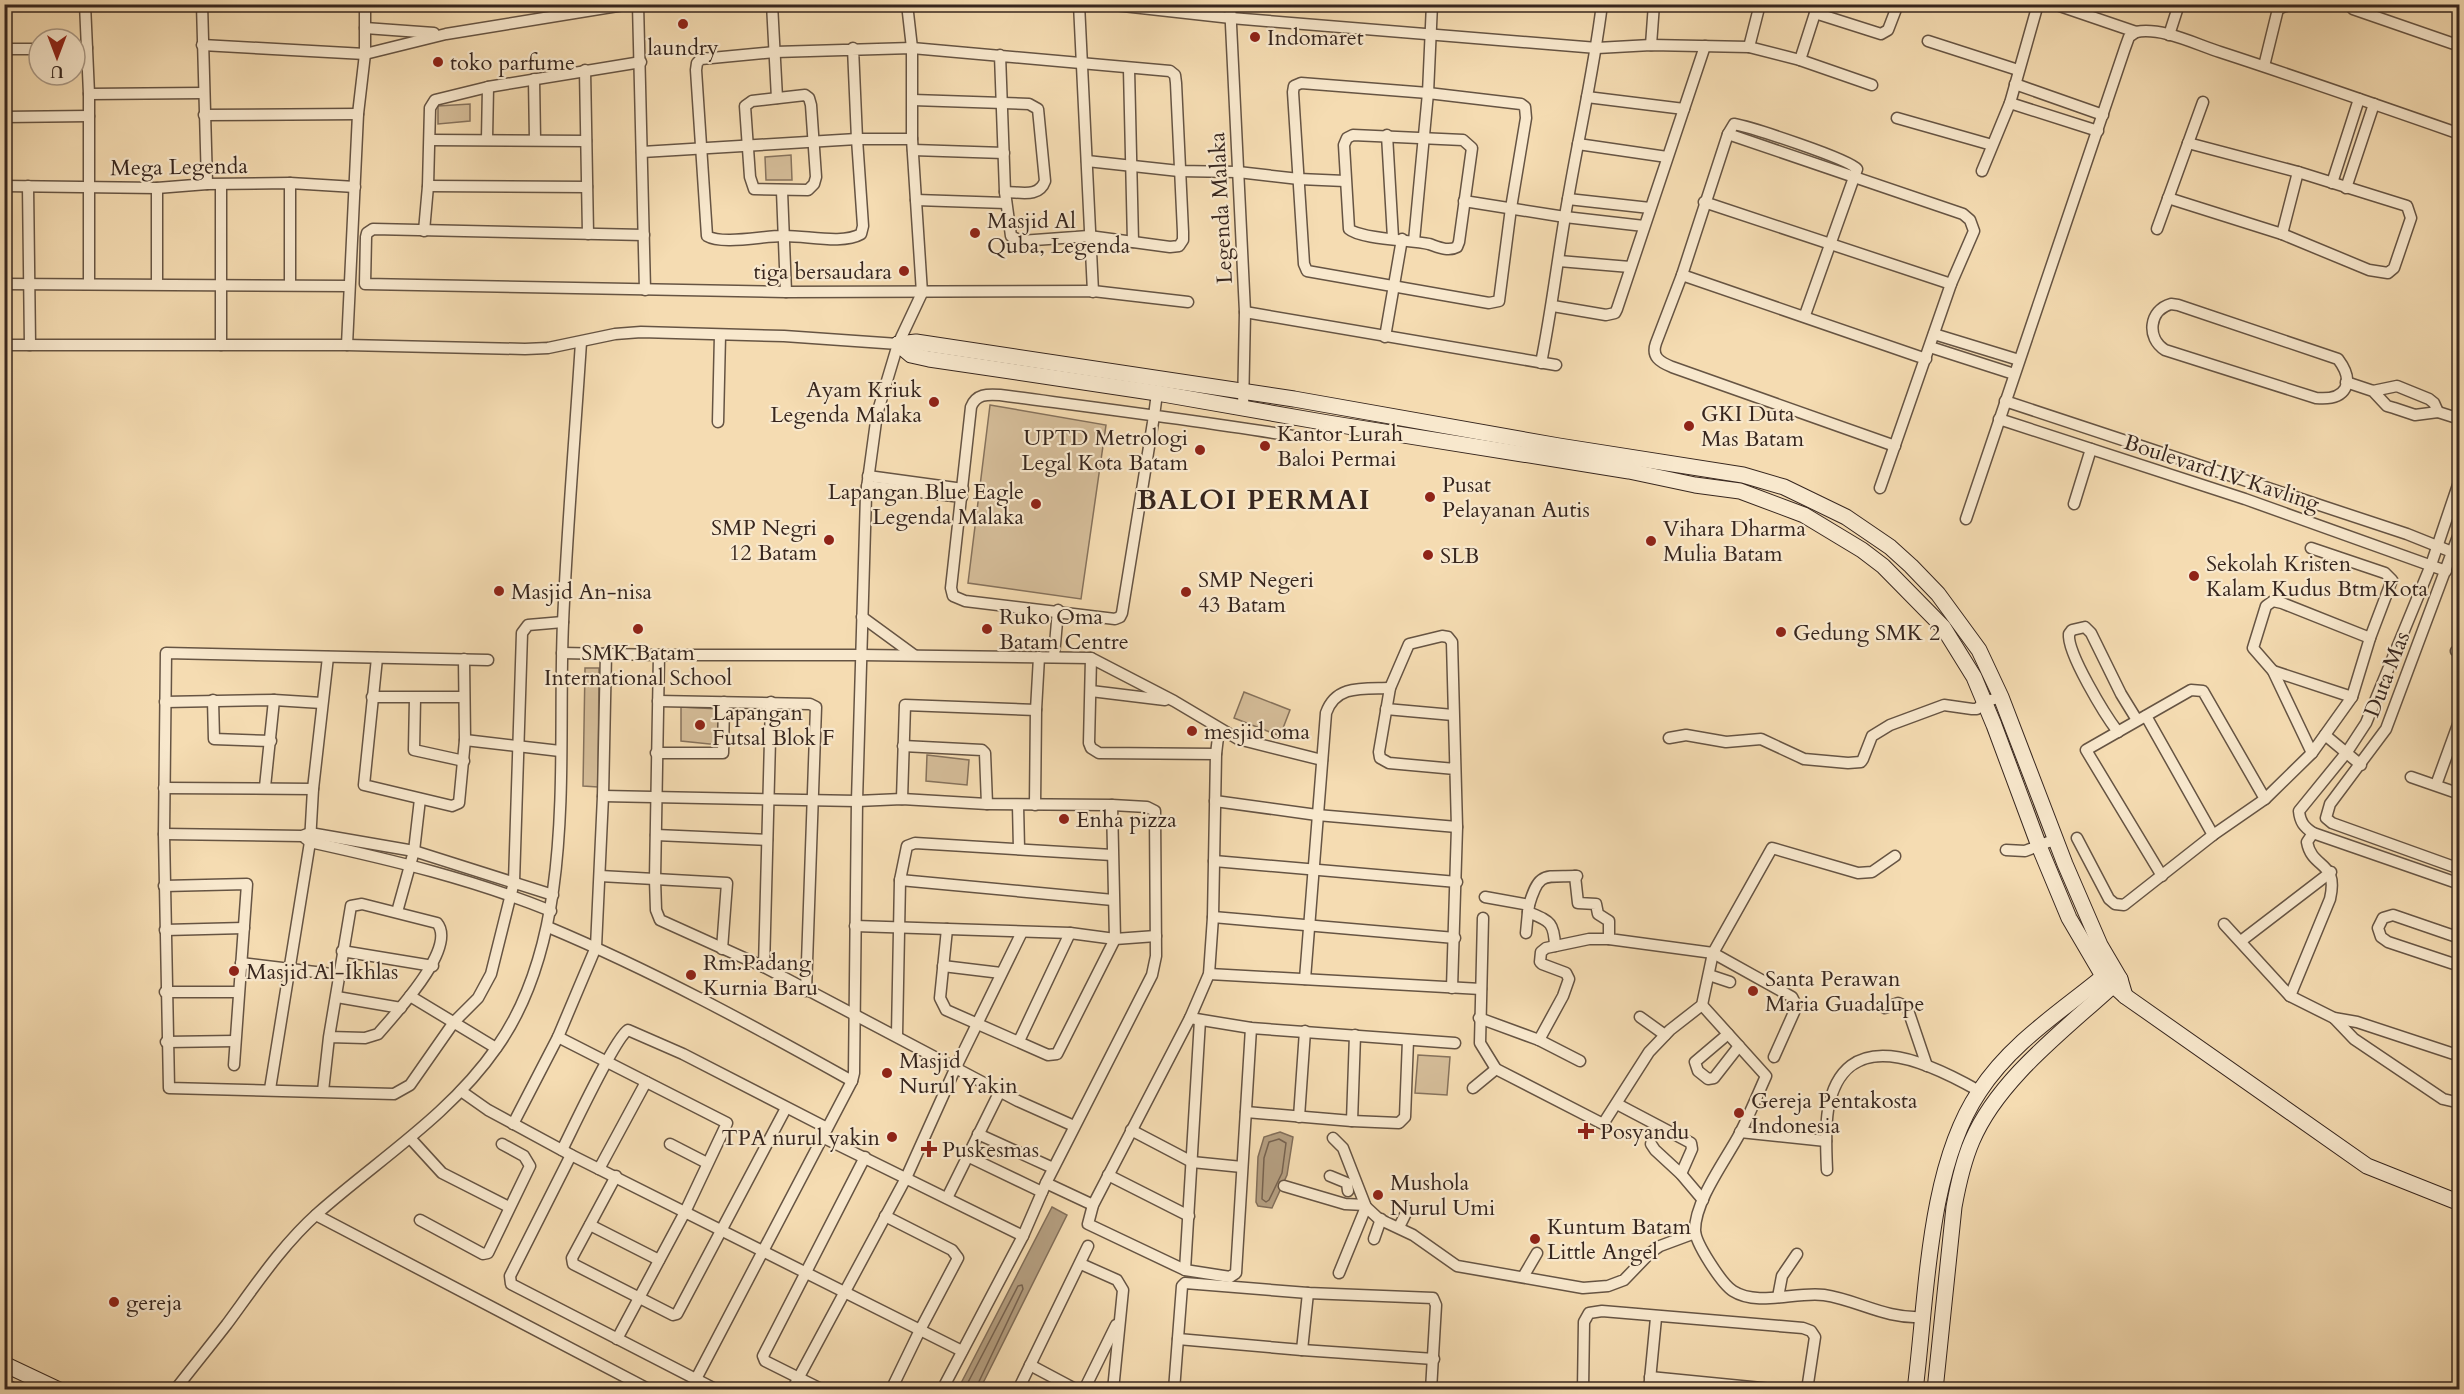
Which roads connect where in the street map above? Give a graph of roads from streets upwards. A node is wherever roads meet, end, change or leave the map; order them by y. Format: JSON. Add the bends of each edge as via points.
{"nodes":[{"id":1,"x":85,"y":4,"type":"edge"},
{"id":2,"x":201,"y":4,"type":"edge"},
{"id":3,"x":365,"y":4,"type":"edge"},
{"id":4,"x":630,"y":4,"type":"edge"},
{"id":5,"x":638,"y":4,"type":"edge"},
{"id":6,"x":772,"y":4,"type":"edge"},
{"id":7,"x":907,"y":4,"type":"edge"},
{"id":8,"x":1079,"y":4,"type":"edge"},
{"id":9,"x":1105,"y":4,"type":"edge"},
{"id":10,"x":1230,"y":4,"type":"edge"},
{"id":11,"x":1432,"y":4,"type":"edge"},
{"id":12,"x":1602,"y":4,"type":"edge"},
{"id":13,"x":1654,"y":4,"type":"edge"},
{"id":14,"x":1760,"y":4,"type":"edge"},
{"id":15,"x":1898,"y":4,"type":"edge"},
{"id":16,"x":2038,"y":4,"type":"edge"},
{"id":17,"x":2054,"y":4,"type":"edge"},
{"id":18,"x":2179,"y":4,"type":"edge"},
{"id":19,"x":2291,"y":4,"type":"edge"},
{"id":20,"x":2348,"y":4,"type":"edge"},
{"id":21,"x":2277,"y":7,"type":"edge"},
{"id":22,"x":1816,"y":9,"type":"edge"},
{"id":23,"x":1231,"y":18,"type":"junction"},
{"id":24,"x":86,"y":27,"type":"edge"},
{"id":25,"x":365,"y":28,"type":"junction"},
{"id":26,"x":2136,"y":32,"type":"junction"},
{"id":27,"x":446,"y":34,"type":"junction"},
{"id":28,"x":1430,"y":34,"type":"junction"},
{"id":29,"x":2169,"y":35,"type":"junction"},
{"id":30,"x":1928,"y":41,"type":"dead end"},
{"id":31,"x":202,"y":45,"type":"junction"},
{"id":32,"x":1651,"y":45,"type":"junction"},
{"id":33,"x":1706,"y":46,"type":"junction"},
{"id":34,"x":2460,"y":46,"type":"edge"},
{"id":35,"x":1749,"y":47,"type":"junction"},
{"id":36,"x":87,"y":48,"type":"edge"},
{"id":37,"x":854,"y":48,"type":"junction"},
{"id":38,"x":912,"y":48,"type":"junction"},
{"id":39,"x":1597,"y":48,"type":"junction"},
{"id":40,"x":4,"y":49,"type":"edge"},
{"id":41,"x":27,"y":49,"type":"edge"},
{"id":42,"x":774,"y":52,"type":"junction"},
{"id":43,"x":365,"y":54,"type":"junction"},
{"id":44,"x":1000,"y":55,"type":"junction"},
{"id":45,"x":1800,"y":60,"type":"junction"},
{"id":46,"x":641,"y":62,"type":"junction"},
{"id":47,"x":1082,"y":62,"type":"junction"},
{"id":48,"x":2264,"y":66,"type":"junction"},
{"id":49,"x":1129,"y":69,"type":"junction"},
{"id":50,"x":585,"y":70,"type":"junction"},
{"id":51,"x":2018,"y":70,"type":"junction"},
{"id":52,"x":534,"y":79,"type":"junction"},
{"id":53,"x":2015,"y":84,"type":"junction"},
{"id":54,"x":1872,"y":85,"type":"dead end"},
{"id":55,"x":488,"y":87,"type":"junction"},
{"id":56,"x":203,"y":93,"type":"junction"},
{"id":57,"x":1428,"y":93,"type":"junction"},
{"id":58,"x":89,"y":94,"type":"junction"},
{"id":59,"x":1587,"y":97,"type":"junction"},
{"id":60,"x":777,"y":98,"type":"junction"},
{"id":61,"x":2359,"y":99,"type":"junction"},
{"id":62,"x":913,"y":100,"type":"junction"},
{"id":63,"x":1002,"y":102,"type":"junction"},
{"id":64,"x":2203,"y":102,"type":"dead end"},
{"id":65,"x":2010,"y":103,"type":"junction"},
{"id":66,"x":2374,"y":104,"type":"junction"},
{"id":67,"x":1684,"y":109,"type":"junction"},
{"id":68,"x":358,"y":114,"type":"junction"},
{"id":69,"x":204,"y":115,"type":"junction"},
{"id":70,"x":2103,"y":115,"type":"junction"},
{"id":71,"x":89,"y":116,"type":"junction"},
{"id":72,"x":4,"y":117,"type":"edge"},
{"id":73,"x":1897,"y":118,"type":"dead end"},
{"id":74,"x":2098,"y":131,"type":"junction"},
{"id":75,"x":2460,"y":134,"type":"edge"},
{"id":76,"x":1387,"y":135,"type":"junction"},
{"id":77,"x":487,"y":139,"type":"junction"},
{"id":78,"x":912,"y":139,"type":"junction"},
{"id":79,"x":1424,"y":139,"type":"junction"},
{"id":80,"x":430,"y":140,"type":"junction"},
{"id":81,"x":535,"y":140,"type":"junction"},
{"id":82,"x":856,"y":140,"type":"junction"},
{"id":83,"x":586,"y":141,"type":"junction"},
{"id":84,"x":813,"y":143,"type":"junction"},
{"id":85,"x":2188,"y":143,"type":"junction"},
{"id":86,"x":1578,"y":144,"type":"junction"},
{"id":87,"x":1992,"y":145,"type":"junction"},
{"id":88,"x":748,"y":146,"type":"junction"},
{"id":89,"x":701,"y":148,"type":"junction"},
{"id":90,"x":913,"y":150,"type":"junction"},
{"id":91,"x":642,"y":152,"type":"junction"},
{"id":92,"x":1004,"y":153,"type":"junction"},
{"id":93,"x":1667,"y":157,"type":"junction"},
{"id":94,"x":1088,"y":161,"type":"junction"},
{"id":95,"x":1132,"y":165,"type":"junction"},
{"id":96,"x":1179,"y":171,"type":"junction"},
{"id":97,"x":1982,"y":171,"type":"dead end"},
{"id":98,"x":1238,"y":172,"type":"junction"},
{"id":99,"x":2298,"y":172,"type":"junction"},
{"id":100,"x":1856,"y":178,"type":"junction"},
{"id":101,"x":1299,"y":179,"type":"junction"},
{"id":102,"x":1345,"y":181,"type":"junction"},
{"id":103,"x":290,"y":183,"type":"junction"},
{"id":104,"x":2332,"y":183,"type":"junction"},
{"id":105,"x":207,"y":184,"type":"junction"},
{"id":106,"x":221,"y":185,"type":"junction"},
{"id":107,"x":4,"y":186,"type":"edge"},
{"id":108,"x":28,"y":186,"type":"junction"},
{"id":109,"x":428,"y":186,"type":"junction"},
{"id":110,"x":90,"y":187,"type":"junction"},
{"id":111,"x":355,"y":187,"type":"junction"},
{"id":112,"x":587,"y":187,"type":"junction"},
{"id":113,"x":157,"y":188,"type":"junction"},
{"id":114,"x":2346,"y":188,"type":"junction"},
{"id":115,"x":782,"y":191,"type":"junction"},
{"id":116,"x":1006,"y":198,"type":"junction"},
{"id":117,"x":2168,"y":198,"type":"junction"},
{"id":118,"x":1568,"y":199,"type":"junction"},
{"id":119,"x":916,"y":201,"type":"junction"},
{"id":120,"x":1464,"y":201,"type":"junction"},
{"id":121,"x":1704,"y":202,"type":"junction"},
{"id":122,"x":1511,"y":208,"type":"junction"},
{"id":123,"x":1650,"y":208,"type":"junction"},
{"id":124,"x":1565,"y":217,"type":"junction"},
{"id":125,"x":1644,"y":226,"type":"junction"},
{"id":126,"x":2157,"y":229,"type":"dead end"},
{"id":127,"x":424,"y":231,"type":"junction"},
{"id":128,"x":588,"y":234,"type":"junction"},
{"id":129,"x":2282,"y":234,"type":"junction"},
{"id":130,"x":644,"y":235,"type":"junction"},
{"id":131,"x":784,"y":236,"type":"junction"},
{"id":132,"x":1089,"y":236,"type":"junction"},
{"id":133,"x":1397,"y":239,"type":"junction"},
{"id":134,"x":1414,"y":241,"type":"junction"},
{"id":135,"x":1133,"y":242,"type":"junction"},
{"id":136,"x":1831,"y":244,"type":"junction"},
{"id":137,"x":1559,"y":261,"type":"junction"},
{"id":138,"x":1630,"y":267,"type":"junction"},
{"id":139,"x":1682,"y":275,"type":"junction"},
{"id":140,"x":4,"y":284,"type":"edge"},
{"id":141,"x":29,"y":284,"type":"junction"},
{"id":142,"x":89,"y":284,"type":"junction"},
{"id":143,"x":157,"y":284,"type":"junction"},
{"id":144,"x":223,"y":284,"type":"junction"},
{"id":145,"x":290,"y":284,"type":"junction"},
{"id":146,"x":1951,"y":284,"type":"junction"},
{"id":147,"x":349,"y":286,"type":"junction"},
{"id":148,"x":1394,"y":287,"type":"junction"},
{"id":149,"x":645,"y":290,"type":"junction"},
{"id":150,"x":786,"y":292,"type":"junction"},
{"id":151,"x":1093,"y":292,"type":"junction"},
{"id":152,"x":922,"y":293,"type":"junction"},
{"id":153,"x":1188,"y":302,"type":"dead end"},
{"id":154,"x":1553,"y":306,"type":"junction"},
{"id":155,"x":1245,"y":312,"type":"junction"},
{"id":156,"x":1805,"y":315,"type":"junction"},
{"id":157,"x":1934,"y":334,"type":"junction"},
{"id":158,"x":720,"y":335,"type":"junction"},
{"id":159,"x":1385,"y":337,"type":"junction"},
{"id":160,"x":581,"y":342,"type":"junction"},
{"id":161,"x":898,"y":344,"type":"junction"},
{"id":162,"x":4,"y":345,"type":"edge"},
{"id":163,"x":30,"y":345,"type":"junction"},
{"id":164,"x":221,"y":345,"type":"junction"},
{"id":165,"x":347,"y":345,"type":"junction"},
{"id":166,"x":1930,"y":347,"type":"junction"},
{"id":167,"x":1926,"y":359,"type":"junction"},
{"id":168,"x":2019,"y":360,"type":"junction"},
{"id":169,"x":1541,"y":363,"type":"junction"},
{"id":170,"x":1556,"y":365,"type":"dead end"},
{"id":171,"x":2014,"y":374,"type":"junction"},
{"id":172,"x":2346,"y":382,"type":"junction"},
{"id":173,"x":1242,"y":391,"type":"junction"},
{"id":174,"x":2373,"y":391,"type":"junction"},
{"id":175,"x":1157,"y":393,"type":"junction"},
{"id":176,"x":2005,"y":401,"type":"junction"},
{"id":177,"x":1243,"y":409,"type":"junction"},
{"id":178,"x":2438,"y":412,"type":"junction"},
{"id":179,"x":1154,"y":416,"type":"junction"},
{"id":180,"x":1999,"y":419,"type":"junction"},
{"id":181,"x":2460,"y":419,"type":"edge"},
{"id":182,"x":718,"y":422,"type":"dead end"},
{"id":183,"x":1293,"y":436,"type":"dead end"},
{"id":184,"x":1895,"y":446,"type":"junction"},
{"id":185,"x":2091,"y":449,"type":"junction"},
{"id":186,"x":2460,"y":480,"type":"edge"},
{"id":187,"x":868,"y":481,"type":"junction"},
{"id":188,"x":1880,"y":488,"type":"dead end"},
{"id":189,"x":963,"y":493,"type":"junction"},
{"id":190,"x":2074,"y":504,"type":"dead end"},
{"id":191,"x":1966,"y":519,"type":"dead end"},
{"id":192,"x":2460,"y":531,"type":"edge"},
{"id":193,"x":2437,"y":547,"type":"junction"},
{"id":194,"x":2311,"y":548,"type":"dead end"},
{"id":195,"x":2452,"y":552,"type":"junction"},
{"id":196,"x":2431,"y":565,"type":"junction"},
{"id":197,"x":2446,"y":571,"type":"junction"},
{"id":198,"x":1058,"y":610,"type":"junction"},
{"id":199,"x":862,"y":617,"type":"junction"},
{"id":200,"x":563,"y":622,"type":"junction"},
{"id":201,"x":2370,"y":638,"type":"junction"},
{"id":202,"x":562,"y":652,"type":"junction"},
{"id":203,"x":606,"y":653,"type":"junction"},
{"id":204,"x":860,"y":655,"type":"junction"},
{"id":205,"x":914,"y":655,"type":"junction"},
{"id":206,"x":659,"y":656,"type":"junction"},
{"id":207,"x":328,"y":657,"type":"junction"},
{"id":208,"x":1039,"y":657,"type":"junction"},
{"id":209,"x":1053,"y":657,"type":"junction"},
{"id":210,"x":377,"y":658,"type":"junction"},
{"id":211,"x":1091,"y":658,"type":"junction"},
{"id":212,"x":464,"y":659,"type":"junction"},
{"id":213,"x":488,"y":660,"type":"dead end"},
{"id":214,"x":2273,"y":671,"type":"junction"},
{"id":215,"x":1390,"y":688,"type":"junction"},
{"id":216,"x":1090,"y":691,"type":"junction"},
{"id":217,"x":372,"y":697,"type":"junction"},
{"id":218,"x":463,"y":697,"type":"junction"},
{"id":219,"x":2001,"y":697,"type":"junction"},
{"id":220,"x":2352,"y":697,"type":"junction"},
{"id":221,"x":415,"y":699,"type":"junction"},
{"id":222,"x":213,"y":700,"type":"junction"},
{"id":223,"x":274,"y":700,"type":"junction"},
{"id":224,"x":657,"y":701,"type":"junction"},
{"id":225,"x":1174,"y":701,"type":"junction"},
{"id":226,"x":165,"y":702,"type":"junction"},
{"id":227,"x":724,"y":702,"type":"junction"},
{"id":228,"x":771,"y":702,"type":"junction"},
{"id":229,"x":1984,"y":702,"type":"junction"},
{"id":230,"x":322,"y":703,"type":"junction"},
{"id":231,"x":1386,"y":709,"type":"junction"},
{"id":232,"x":1035,"y":710,"type":"junction"},
{"id":233,"x":1453,"y":716,"type":"junction"},
{"id":234,"x":2141,"y":718,"type":"junction"},
{"id":235,"x":2460,"y":719,"type":"edge"},
{"id":236,"x":1219,"y":729,"type":"junction"},
{"id":237,"x":2118,"y":732,"type":"junction"},
{"id":238,"x":2325,"y":735,"type":"junction"},
{"id":239,"x":1670,"y":738,"type":"dead end"},
{"id":240,"x":465,"y":740,"type":"junction"},
{"id":241,"x":271,"y":741,"type":"junction"},
{"id":242,"x":519,"y":746,"type":"junction"},
{"id":243,"x":903,"y":746,"type":"junction"},
{"id":244,"x":560,"y":751,"type":"junction"},
{"id":245,"x":2346,"y":752,"type":"junction"},
{"id":246,"x":656,"y":753,"type":"junction"},
{"id":247,"x":2312,"y":753,"type":"junction"},
{"id":248,"x":1216,"y":754,"type":"junction"},
{"id":249,"x":1322,"y":760,"type":"junction"},
{"id":250,"x":464,"y":761,"type":"junction"},
{"id":251,"x":2361,"y":765,"type":"junction"},
{"id":252,"x":1455,"y":769,"type":"junction"},
{"id":253,"x":2411,"y":777,"type":"dead end"},
{"id":254,"x":2436,"y":785,"type":"junction"},
{"id":255,"x":265,"y":787,"type":"junction"},
{"id":256,"x":164,"y":788,"type":"junction"},
{"id":257,"x":313,"y":789,"type":"junction"},
{"id":258,"x":2460,"y":794,"type":"edge"},
{"id":259,"x":603,"y":796,"type":"junction"},
{"id":260,"x":656,"y":796,"type":"junction"},
{"id":261,"x":768,"y":798,"type":"junction"},
{"id":262,"x":420,"y":799,"type":"junction"},
{"id":263,"x":811,"y":799,"type":"junction"},
{"id":264,"x":902,"y":799,"type":"junction"},
{"id":265,"x":2265,"y":799,"type":"junction"},
{"id":266,"x":857,"y":801,"type":"junction"},
{"id":267,"x":1215,"y":801,"type":"junction"},
{"id":268,"x":987,"y":804,"type":"junction"},
{"id":269,"x":1018,"y":804,"type":"junction"},
{"id":270,"x":1112,"y":804,"type":"junction"},
{"id":271,"x":1035,"y":805,"type":"junction"},
{"id":272,"x":1317,"y":815,"type":"junction"},
{"id":273,"x":1457,"y":827,"type":"junction"},
{"id":274,"x":2313,"y":832,"type":"junction"},
{"id":275,"x":164,"y":834,"type":"junction"},
{"id":276,"x":2213,"y":835,"type":"junction"},
{"id":277,"x":656,"y":836,"type":"junction"},
{"id":278,"x":307,"y":837,"type":"junction"},
{"id":279,"x":2077,"y":838,"type":"dead end"},
{"id":280,"x":2056,"y":839,"type":"junction"},
{"id":281,"x":767,"y":840,"type":"junction"},
{"id":282,"x":2039,"y":846,"type":"junction"},
{"id":283,"x":1019,"y":849,"type":"junction"},
{"id":284,"x":2006,"y":850,"type":"dead end"},
{"id":285,"x":414,"y":851,"type":"junction"},
{"id":286,"x":1112,"y":855,"type":"junction"},
{"id":287,"x":1895,"y":856,"type":"dead end"},
{"id":288,"x":1214,"y":861,"type":"junction"},
{"id":289,"x":410,"y":864,"type":"junction"},
{"id":290,"x":1313,"y":869,"type":"junction"},
{"id":291,"x":2460,"y":869,"type":"edge"},
{"id":292,"x":2331,"y":872,"type":"junction"},
{"id":293,"x":600,"y":876,"type":"junction"},
{"id":294,"x":2162,"y":876,"type":"junction"},
{"id":295,"x":655,"y":879,"type":"junction"},
{"id":296,"x":900,"y":880,"type":"junction"},
{"id":297,"x":514,"y":882,"type":"junction"},
{"id":298,"x":1457,"y":882,"type":"junction"},
{"id":299,"x":2460,"y":884,"type":"edge"},
{"id":300,"x":164,"y":885,"type":"junction"},
{"id":301,"x":512,"y":895,"type":"junction"},
{"id":302,"x":553,"y":895,"type":"junction"},
{"id":303,"x":1485,"y":897,"type":"dead end"},
{"id":304,"x":1113,"y":900,"type":"junction"},
{"id":305,"x":1529,"y":908,"type":"junction"},
{"id":306,"x":551,"y":911,"type":"junction"},
{"id":307,"x":397,"y":912,"type":"junction"},
{"id":308,"x":1213,"y":917,"type":"junction"},
{"id":309,"x":1483,"y":918,"type":"dead end"},
{"id":310,"x":2224,"y":924,"type":"dead end"},
{"id":311,"x":1311,"y":925,"type":"junction"},
{"id":312,"x":855,"y":926,"type":"junction"},
{"id":313,"x":548,"y":927,"type":"junction"},
{"id":314,"x":244,"y":928,"type":"junction"},
{"id":315,"x":900,"y":928,"type":"junction"},
{"id":316,"x":946,"y":929,"type":"junction"},
{"id":317,"x":165,"y":930,"type":"junction"},
{"id":318,"x":1022,"y":932,"type":"junction"},
{"id":319,"x":1070,"y":933,"type":"junction"},
{"id":320,"x":1526,"y":933,"type":"dead end"},
{"id":321,"x":1156,"y":936,"type":"junction"},
{"id":322,"x":1455,"y":938,"type":"junction"},
{"id":323,"x":2460,"y":938,"type":"edge"},
{"id":324,"x":1115,"y":939,"type":"junction"},
{"id":325,"x":1609,"y":939,"type":"junction"},
{"id":326,"x":2241,"y":940,"type":"junction"},
{"id":327,"x":1555,"y":946,"type":"junction"},
{"id":328,"x":596,"y":947,"type":"junction"},
{"id":329,"x":722,"y":949,"type":"junction"},
{"id":330,"x":342,"y":951,"type":"junction"},
{"id":331,"x":1713,"y":953,"type":"junction"},
{"id":332,"x":241,"y":963,"type":"junction"},
{"id":333,"x":433,"y":966,"type":"junction"},
{"id":334,"x":943,"y":966,"type":"junction"},
{"id":335,"x":2460,"y":966,"type":"edge"},
{"id":336,"x":764,"y":967,"type":"junction"},
{"id":337,"x":288,"y":968,"type":"junction"},
{"id":338,"x":1000,"y":973,"type":"junction"},
{"id":339,"x":1209,"y":974,"type":"junction"},
{"id":340,"x":340,"y":975,"type":"junction"},
{"id":341,"x":1709,"y":975,"type":"junction"},
{"id":342,"x":2112,"y":977,"type":"junction"},
{"id":343,"x":1305,"y":979,"type":"junction"},
{"id":344,"x":1730,"y":982,"type":"dead end"},
{"id":345,"x":1452,"y":988,"type":"junction"},
{"id":346,"x":1481,"y":989,"type":"junction"},
{"id":347,"x":806,"y":991,"type":"junction"},
{"id":348,"x":165,"y":992,"type":"junction"},
{"id":349,"x":238,"y":992,"type":"junction"},
{"id":350,"x":410,"y":996,"type":"junction"},
{"id":351,"x":2290,"y":996,"type":"junction"},
{"id":352,"x":337,"y":997,"type":"junction"},
{"id":353,"x":1702,"y":1005,"type":"junction"},
{"id":354,"x":401,"y":1008,"type":"junction"},
{"id":355,"x":1885,"y":1008,"type":"dead end"},
{"id":356,"x":854,"y":1016,"type":"junction"},
{"id":357,"x":1640,"y":1017,"type":"dead end"},
{"id":358,"x":1479,"y":1018,"type":"junction"},
{"id":359,"x":2334,"y":1018,"type":"junction"},
{"id":360,"x":1195,"y":1019,"type":"junction"},
{"id":361,"x":454,"y":1022,"type":"junction"},
{"id":362,"x":977,"y":1024,"type":"junction"},
{"id":363,"x":1251,"y":1028,"type":"junction"},
{"id":364,"x":1305,"y":1031,"type":"junction"},
{"id":365,"x":1728,"y":1034,"type":"junction"},
{"id":366,"x":897,"y":1035,"type":"junction"},
{"id":367,"x":1355,"y":1035,"type":"junction"},
{"id":368,"x":1665,"y":1035,"type":"junction"},
{"id":369,"x":329,"y":1037,"type":"junction"},
{"id":370,"x":558,"y":1037,"type":"junction"},
{"id":371,"x":1408,"y":1040,"type":"junction"},
{"id":372,"x":1539,"y":1040,"type":"junction"},
{"id":373,"x":235,"y":1041,"type":"junction"},
{"id":374,"x":1019,"y":1041,"type":"junction"},
{"id":375,"x":166,"y":1042,"type":"junction"},
{"id":376,"x":1455,"y":1043,"type":"dead end"},
{"id":377,"x":1739,"y":1046,"type":"junction"},
{"id":378,"x":496,"y":1048,"type":"junction"},
{"id":379,"x":2460,"y":1056,"type":"edge"},
{"id":380,"x":1774,"y":1057,"type":"dead end"},
{"id":381,"x":1580,"y":1061,"type":"dead end"},
{"id":382,"x":607,"y":1062,"type":"junction"},
{"id":383,"x":234,"y":1065,"type":"dead end"},
{"id":384,"x":1927,"y":1066,"type":"junction"},
{"id":385,"x":956,"y":1067,"type":"junction"},
{"id":386,"x":1496,"y":1069,"type":"junction"},
{"id":387,"x":852,"y":1081,"type":"junction"},
{"id":388,"x":646,"y":1082,"type":"junction"},
{"id":389,"x":1473,"y":1088,"type":"dead end"},
{"id":390,"x":270,"y":1089,"type":"junction"},
{"id":391,"x":323,"y":1091,"type":"junction"},
{"id":392,"x":461,"y":1091,"type":"junction"},
{"id":393,"x":1000,"y":1091,"type":"junction"},
{"id":394,"x":1979,"y":1091,"type":"junction"},
{"id":395,"x":2460,"y":1103,"type":"edge"},
{"id":396,"x":1617,"y":1104,"type":"junction"},
{"id":397,"x":786,"y":1108,"type":"junction"},
{"id":398,"x":1246,"y":1112,"type":"junction"},
{"id":399,"x":1299,"y":1117,"type":"junction"},
{"id":400,"x":1352,"y":1121,"type":"junction"},
{"id":401,"x":513,"y":1124,"type":"junction"},
{"id":402,"x":1074,"y":1126,"type":"junction"},
{"id":403,"x":1131,"y":1130,"type":"junction"},
{"id":404,"x":824,"y":1132,"type":"junction"},
{"id":405,"x":1740,"y":1132,"type":"junction"},
{"id":406,"x":978,"y":1134,"type":"junction"},
{"id":407,"x":410,"y":1138,"type":"junction"},
{"id":408,"x":1333,"y":1138,"type":"dead end"},
{"id":409,"x":1826,"y":1141,"type":"junction"},
{"id":410,"x":502,"y":1144,"type":"dead end"},
{"id":411,"x":670,"y":1144,"type":"dead end"},
{"id":412,"x":1651,"y":1144,"type":"dead end"},
{"id":413,"x":567,"y":1152,"type":"junction"},
{"id":414,"x":967,"y":1156,"type":"junction"},
{"id":415,"x":865,"y":1157,"type":"junction"},
{"id":416,"x":707,"y":1162,"type":"junction"},
{"id":417,"x":1192,"y":1162,"type":"junction"},
{"id":418,"x":1242,"y":1167,"type":"junction"},
{"id":419,"x":1053,"y":1168,"type":"junction"},
{"id":420,"x":599,"y":1169,"type":"junction"},
{"id":421,"x":1827,"y":1170,"type":"dead end"},
{"id":422,"x":1681,"y":1174,"type":"junction"},
{"id":423,"x":1108,"y":1175,"type":"junction"},
{"id":424,"x":616,"y":1176,"type":"junction"},
{"id":425,"x":1330,"y":1176,"type":"dead end"},
{"id":426,"x":906,"y":1178,"type":"junction"},
{"id":427,"x":1284,"y":1186,"type":"dead end"},
{"id":428,"x":1044,"y":1187,"type":"junction"},
{"id":429,"x":1353,"y":1190,"type":"junction"},
{"id":430,"x":946,"y":1198,"type":"junction"},
{"id":431,"x":1703,"y":1200,"type":"junction"},
{"id":432,"x":2460,"y":1203,"type":"edge"},
{"id":433,"x":1346,"y":1204,"type":"junction"},
{"id":434,"x":1093,"y":1205,"type":"junction"},
{"id":435,"x":1366,"y":1206,"type":"junction"},
{"id":436,"x":509,"y":1207,"type":"junction"},
{"id":437,"x":1408,"y":1209,"type":"dead end"},
{"id":438,"x":685,"y":1212,"type":"junction"},
{"id":439,"x":316,"y":1215,"type":"junction"},
{"id":440,"x":885,"y":1216,"type":"junction"},
{"id":441,"x":1189,"y":1216,"type":"junction"},
{"id":442,"x":1381,"y":1219,"type":"junction"},
{"id":443,"x":420,"y":1220,"type":"dead end"},
{"id":444,"x":590,"y":1226,"type":"junction"},
{"id":445,"x":1399,"y":1227,"type":"junction"},
{"id":446,"x":721,"y":1232,"type":"junction"},
{"id":447,"x":1695,"y":1233,"type":"junction"},
{"id":448,"x":1023,"y":1236,"type":"junction"},
{"id":449,"x":1374,"y":1239,"type":"dead end"},
{"id":450,"x":1088,"y":1246,"type":"dead end"},
{"id":451,"x":762,"y":1253,"type":"junction"},
{"id":452,"x":1537,"y":1253,"type":"dead end"},
{"id":453,"x":1797,"y":1254,"type":"dead end"},
{"id":454,"x":659,"y":1260,"type":"junction"},
{"id":455,"x":1080,"y":1264,"type":"junction"},
{"id":456,"x":1185,"y":1270,"type":"junction"},
{"id":457,"x":807,"y":1272,"type":"junction"},
{"id":458,"x":1339,"y":1273,"type":"dead end"},
{"id":459,"x":1522,"y":1277,"type":"junction"},
{"id":460,"x":843,"y":1291,"type":"junction"},
{"id":461,"x":1308,"y":1293,"type":"junction"},
{"id":462,"x":1778,"y":1297,"type":"junction"},
{"id":463,"x":639,"y":1298,"type":"junction"},
{"id":464,"x":1922,"y":1317,"type":"junction"},
{"id":465,"x":1656,"y":1318,"type":"junction"},
{"id":466,"x":1119,"y":1319,"type":"junction"},
{"id":467,"x":920,"y":1330,"type":"junction"},
{"id":468,"x":616,"y":1339,"type":"junction"},
{"id":469,"x":1178,"y":1339,"type":"junction"},
{"id":470,"x":1302,"y":1350,"type":"junction"},
{"id":471,"x":962,"y":1351,"type":"junction"},
{"id":472,"x":1434,"y":1359,"type":"junction"},
{"id":473,"x":4,"y":1364,"type":"edge"},
{"id":474,"x":1030,"y":1365,"type":"junction"},
{"id":475,"x":1650,"y":1377,"type":"junction"},
{"id":476,"x":797,"y":1378,"type":"junction"},
{"id":477,"x":696,"y":1379,"type":"junction"},
{"id":478,"x":1915,"y":1385,"type":"edge"},
{"id":479,"x":4,"y":1386,"type":"edge"},
{"id":480,"x":1935,"y":1386,"type":"edge"},
{"id":481,"x":12,"y":1389,"type":"edge"},
{"id":482,"x":58,"y":1389,"type":"edge"},
{"id":483,"x":175,"y":1389,"type":"edge"},
{"id":484,"x":650,"y":1389,"type":"edge"},
{"id":485,"x":717,"y":1389,"type":"edge"},
{"id":486,"x":792,"y":1389,"type":"edge"},
{"id":487,"x":823,"y":1389,"type":"edge"},
{"id":488,"x":891,"y":1389,"type":"edge"},
{"id":489,"x":942,"y":1389,"type":"edge"},
{"id":490,"x":1018,"y":1389,"type":"edge"},
{"id":491,"x":1077,"y":1389,"type":"edge"},
{"id":492,"x":1083,"y":1389,"type":"edge"},
{"id":493,"x":1113,"y":1389,"type":"edge"},
{"id":494,"x":1174,"y":1389,"type":"edge"},
{"id":495,"x":1431,"y":1389,"type":"edge"},
{"id":496,"x":1583,"y":1389,"type":"edge"},
{"id":497,"x":1650,"y":1389,"type":"edge"},
{"id":498,"x":1783,"y":1389,"type":"edge"},
{"id":499,"x":1807,"y":1389,"type":"edge"}],
"edges":[{"from":1,"to":24,"type":"street"},
{"from":2,"to":31,"type":"street"},
{"from":3,"to":25,"type":"street"},
{"from":4,"to":27,"type":"street"},
{"from":5,"to":46,"type":"street"},
{"from":6,"to":42,"type":"street"},
{"from":7,"to":38,"type":"street"},
{"from":8,"to":47,"type":"street"},
{"from":9,"to":23,"type":"street"},
{"from":10,"to":23,"type":"street","name":"Legenda Malaka"},
{"from":11,"to":28,"type":"street"},
{"from":12,"to":39,"type":"street"},
{"from":13,"to":32,"type":"street"},
{"from":14,"to":35,"type":"street"},
{"from":15,"to":22,"type":"street","via":[[1888,30],[1881,34]]},
{"from":16,"to":51,"type":"street"},
{"from":17,"to":26,"type":"street"},
{"from":18,"to":29,"type":"street"},
{"from":19,"to":21,"type":"street"},
{"from":20,"to":34,"type":"street"},
{"from":21,"to":48,"type":"street"},
{"from":22,"to":45,"type":"street"},
{"from":23,"to":28,"type":"street"},
{"from":23,"to":98,"type":"street","name":"Legenda Malaka"},
{"from":25,"to":27,"type":"street"},
{"from":25,"to":43,"type":"street"},
{"from":26,"to":29,"type":"street"},
{"from":26,"to":70,"type":"street","via":[[2129,37]]},
{"from":27,"to":43,"type":"street"},
{"from":28,"to":39,"type":"street"},
{"from":28,"to":57,"type":"street"},
{"from":29,"to":48,"type":"street"},
{"from":30,"to":51,"type":"street"},
{"from":31,"to":43,"type":"street"},
{"from":31,"to":56,"type":"street"},
{"from":32,"to":33,"type":"street"},
{"from":32,"to":39,"type":"street"},
{"from":33,"to":35,"type":"street"},
{"from":33,"to":67,"type":"street"},
{"from":35,"to":45,"type":"street"},
{"from":36,"to":58,"type":"street"},
{"from":37,"to":38,"type":"street"},
{"from":37,"to":42,"type":"street"},
{"from":37,"to":82,"type":"street"},
{"from":38,"to":44,"type":"street"},
{"from":38,"to":62,"type":"street"},
{"from":39,"to":59,"type":"street"},
{"from":40,"to":41,"type":"street"},
{"from":42,"to":60,"type":"street"},
{"from":42,"to":89,"type":"street","via":[[709,56],[697,63]]},
{"from":43,"to":68,"type":"street"},
{"from":44,"to":47,"type":"street"},
{"from":44,"to":63,"type":"street"},
{"from":45,"to":54,"type":"street"},
{"from":46,"to":50,"type":"street"},
{"from":46,"to":91,"type":"street"},
{"from":47,"to":49,"type":"street"},
{"from":47,"to":94,"type":"street"},
{"from":48,"to":61,"type":"street"},
{"from":49,"to":95,"type":"street"},
{"from":49,"to":96,"type":"street","via":[[1162,69],[1175,75]]},
{"from":50,"to":52,"type":"street"},
{"from":50,"to":83,"type":"street"},
{"from":51,"to":53,"type":"street"},
{"from":52,"to":55,"type":"street"},
{"from":52,"to":81,"type":"street"},
{"from":53,"to":65,"type":"street"},
{"from":53,"to":70,"type":"street"},
{"from":55,"to":77,"type":"street"},
{"from":55,"to":80,"type":"street","via":[[435,100],[430,108]]},
{"from":56,"to":58,"type":"street"},
{"from":56,"to":69,"type":"street"},
{"from":57,"to":79,"type":"street"},
{"from":57,"to":101,"type":"street","via":[[1296,84],[1293,92]]},
{"from":57,"to":122,"type":"street","via":[[1525,107]]},
{"from":58,"to":71,"type":"street"},
{"from":59,"to":67,"type":"street"},
{"from":59,"to":86,"type":"street"},
{"from":60,"to":84,"type":"street","via":[[810,98]]},
{"from":60,"to":88,"type":"street","via":[[752,101],[746,106]]},
{"from":61,"to":66,"type":"street"},
{"from":61,"to":104,"type":"street"},
{"from":62,"to":63,"type":"street"},
{"from":62,"to":78,"type":"street"},
{"from":63,"to":92,"type":"street"},
{"from":63,"to":116,"type":"street","via":[[1029,104],[1038,109],[1045,181],[1040,191]]},
{"from":64,"to":85,"type":"street"},
{"from":65,"to":74,"type":"street"},
{"from":65,"to":87,"type":"street"},
{"from":66,"to":75,"type":"street"},
{"from":66,"to":114,"type":"street"},
{"from":67,"to":93,"type":"street"},
{"from":68,"to":69,"type":"street"},
{"from":68,"to":111,"type":"street"},
{"from":69,"to":105,"type":"street"},
{"from":70,"to":74,"type":"street"},
{"from":71,"to":72,"type":"street"},
{"from":71,"to":110,"type":"street"},
{"from":73,"to":87,"type":"street"},
{"from":74,"to":168,"type":"street"},
{"from":76,"to":79,"type":"street"},
{"from":76,"to":102,"type":"street","via":[[1347,138]]},
{"from":76,"to":133,"type":"street"},
{"from":77,"to":80,"type":"street"},
{"from":77,"to":81,"type":"street"},
{"from":78,"to":82,"type":"street"},
{"from":78,"to":90,"type":"street"},
{"from":79,"to":120,"type":"street","via":[[1463,140],[1470,144]]},
{"from":79,"to":134,"type":"street"},
{"from":80,"to":109,"type":"street"},
{"from":81,"to":83,"type":"street"},
{"from":82,"to":84,"type":"street"},
{"from":82,"to":131,"type":"street","via":[[861,234],[849,239]]},
{"from":83,"to":112,"type":"street"},
{"from":84,"to":88,"type":"street"},
{"from":84,"to":115,"type":"street","via":[[814,184],[808,190]]},
{"from":85,"to":99,"type":"street"},
{"from":85,"to":117,"type":"street"},
{"from":86,"to":93,"type":"street"},
{"from":86,"to":118,"type":"street"},
{"from":87,"to":97,"type":"street"},
{"from":88,"to":89,"type":"street"},
{"from":88,"to":115,"type":"street","via":[[752,187]]},
{"from":89,"to":91,"type":"street"},
{"from":89,"to":131,"type":"street","via":[[707,236]]},
{"from":90,"to":92,"type":"street"},
{"from":90,"to":119,"type":"street"},
{"from":91,"to":130,"type":"street"},
{"from":92,"to":116,"type":"street"},
{"from":93,"to":123,"type":"street"},
{"from":94,"to":95,"type":"street"},
{"from":94,"to":132,"type":"street"},
{"from":95,"to":96,"type":"street"},
{"from":95,"to":135,"type":"street"},
{"from":96,"to":98,"type":"street"},
{"from":96,"to":135,"type":"street","via":[[1181,244],[1170,247]]},
{"from":98,"to":101,"type":"street"},
{"from":98,"to":155,"type":"street","name":"Legenda Malaka"},
{"from":99,"to":104,"type":"street"},
{"from":99,"to":129,"type":"street"},
{"from":100,"to":121,"type":"street","via":[[1728,134]]},
{"from":100,"to":136,"type":"street"},
{"from":100,"to":146,"type":"street","via":[[1963,214],[1970,220],[1974,231]]},
{"from":101,"to":102,"type":"street"},
{"from":101,"to":148,"type":"street","via":[[1305,270]]},
{"from":102,"to":133,"type":"street","via":[[1349,229],[1359,235]]},
{"from":103,"to":106,"type":"street","name":"Mega Legenda"},
{"from":103,"to":111,"type":"street","name":"Mega Legenda"},
{"from":103,"to":145,"type":"street"},
{"from":104,"to":114,"type":"street"},
{"from":105,"to":106,"type":"street","name":"Mega Legenda"},
{"from":105,"to":113,"type":"street","name":"Mega Legenda"},
{"from":106,"to":144,"type":"street"},
{"from":107,"to":108,"type":"street","name":"Mega Legenda"},
{"from":108,"to":110,"type":"street","name":"Mega Legenda"},
{"from":108,"to":141,"type":"street"},
{"from":109,"to":112,"type":"street"},
{"from":109,"to":127,"type":"street"},
{"from":110,"to":113,"type":"street","name":"Mega Legenda"},
{"from":110,"to":142,"type":"street"},
{"from":111,"to":147,"type":"street"},
{"from":112,"to":128,"type":"street"},
{"from":113,"to":143,"type":"street"},
{"from":114,"to":129,"type":"street","via":[[2408,206],[2410,218],[2391,271],[2369,270]]},
{"from":115,"to":131,"type":"street"},
{"from":116,"to":119,"type":"street"},
{"from":116,"to":132,"type":"street","via":[[1008,226],[1014,239]]},
{"from":117,"to":126,"type":"street"},
{"from":117,"to":129,"type":"street"},
{"from":118,"to":123,"type":"street"},
{"from":118,"to":124,"type":"street"},
{"from":119,"to":152,"type":"street"},
{"from":120,"to":122,"type":"street"},
{"from":120,"to":134,"type":"street","via":[[1457,247],[1448,249]]},
{"from":121,"to":136,"type":"street"},
{"from":121,"to":139,"type":"street"},
{"from":122,"to":124,"type":"street"},
{"from":122,"to":148,"type":"street","via":[[1497,302]]},
{"from":123,"to":125,"type":"street"},
{"from":124,"to":125,"type":"street"},
{"from":124,"to":137,"type":"street"},
{"from":125,"to":138,"type":"street"},
{"from":127,"to":128,"type":"street"},
{"from":127,"to":149,"type":"street","via":[[370,230],[366,237],[365,284]]},
{"from":128,"to":130,"type":"street"},
{"from":130,"to":149,"type":"street"},
{"from":131,"to":150,"type":"street"},
{"from":132,"to":135,"type":"street"},
{"from":132,"to":151,"type":"street"},
{"from":133,"to":134,"type":"street"},
{"from":133,"to":148,"type":"street"},
{"from":136,"to":146,"type":"street"},
{"from":136,"to":156,"type":"street"},
{"from":137,"to":138,"type":"street"},
{"from":137,"to":154,"type":"street"},
{"from":138,"to":154,"type":"street","via":[[1617,309],[1611,315]]},
{"from":139,"to":156,"type":"street"},
{"from":139,"to":184,"type":"street","via":[[1654,348],[1659,360]]},
{"from":140,"to":141,"type":"street"},
{"from":141,"to":142,"type":"street"},
{"from":141,"to":163,"type":"street"},
{"from":142,"to":143,"type":"street"},
{"from":143,"to":144,"type":"street"},
{"from":144,"to":145,"type":"street"},
{"from":144,"to":164,"type":"street"},
{"from":145,"to":147,"type":"street"},
{"from":146,"to":157,"type":"street"},
{"from":147,"to":165,"type":"street"},
{"from":148,"to":159,"type":"street"},
{"from":149,"to":150,"type":"street"},
{"from":150,"to":152,"type":"street"},
{"from":151,"to":152,"type":"street"},
{"from":151,"to":153,"type":"street"},
{"from":152,"to":161,"type":"street"},
{"from":154,"to":169,"type":"street"},
{"from":155,"to":159,"type":"street"},
{"from":155,"to":173,"type":"street","name":"Legenda Malaka"},
{"from":156,"to":167,"type":"street"},
{"from":157,"to":166,"type":"street"},
{"from":157,"to":168,"type":"street"},
{"from":158,"to":160,"type":"street","via":[[634,332]]},
{"from":158,"to":161,"type":"street"},
{"from":158,"to":182,"type":"street"},
{"from":159,"to":169,"type":"street"},
{"from":160,"to":165,"type":"street","via":[[525,349]]},
{"from":160,"to":200,"type":"street"},
{"from":161,"to":173,"type":"street","via":[[916,342]]},
{"from":161,"to":175,"type":"street","via":[[910,355]]},
{"from":161,"to":187,"type":"street","via":[[877,414]]},
{"from":162,"to":163,"type":"street"},
{"from":163,"to":164,"type":"street"},
{"from":164,"to":165,"type":"street"},
{"from":166,"to":167,"type":"street"},
{"from":166,"to":171,"type":"street"},
{"from":167,"to":184,"type":"street"},
{"from":168,"to":171,"type":"street"},
{"from":169,"to":170,"type":"street"},
{"from":171,"to":176,"type":"street"},
{"from":172,"to":172,"type":"street","via":[[2338,397],[2316,398],[2165,350],[2156,342],[2152,324],[2166,306],[2178,304],[2338,359],[2345,369]]},
{"from":172,"to":174,"type":"street"},
{"from":173,"to":177,"type":"street","name":"Legenda Malaka"},
{"from":173,"to":219,"type":"street","via":[[1743,475],[1784,487],[1856,523],[1911,566],[1938,594],[1979,650]]},
{"from":174,"to":178,"type":"street","via":[[2387,406],[2415,415]]},
{"from":174,"to":178,"type":"street","via":[[2397,386],[2429,399]]},
{"from":175,"to":177,"type":"street"},
{"from":175,"to":179,"type":"street"},
{"from":176,"to":180,"type":"street"},
{"from":176,"to":193,"type":"street"},
{"from":177,"to":229,"type":"street","via":[[1629,471],[1740,491],[1781,505],[1852,544],[1896,577],[1942,627],[1974,677]]},
{"from":178,"to":181,"type":"street"},
{"from":179,"to":183,"type":"street","via":[[1225,423]]},
{"from":179,"to":189,"type":"street","via":[[985,394],[971,407]]},
{"from":179,"to":198,"type":"street","via":[[1122,613],[1115,619]]},
{"from":180,"to":185,"type":"street","name":"Boulevard IV Kavling"},
{"from":180,"to":191,"type":"street"},
{"from":184,"to":188,"type":"street"},
{"from":185,"to":190,"type":"street"},
{"from":185,"to":196,"type":"street","name":"Boulevard IV Kavling"},
{"from":186,"to":193,"type":"street"},
{"from":187,"to":189,"type":"street"},
{"from":187,"to":199,"type":"street"},
{"from":189,"to":198,"type":"street","via":[[953,596],[965,601]]},
{"from":192,"to":195,"type":"street","name":"Duta Mas"},
{"from":193,"to":195,"type":"street"},
{"from":193,"to":196,"type":"street"},
{"from":194,"to":201,"type":"street","via":[[2391,578]]},
{"from":195,"to":197,"type":"street","name":"Duta Mas"},
{"from":196,"to":197,"type":"street","name":"Boulevard IV Kavling"},
{"from":196,"to":245,"type":"street","via":[[2366,723]]},
{"from":197,"to":251,"type":"street","name":"Duta Mas","via":[[2386,729]]},
{"from":198,"to":209,"type":"street"},
{"from":199,"to":204,"type":"street"},
{"from":199,"to":205,"type":"street"},
{"from":200,"to":202,"type":"street"},
{"from":200,"to":242,"type":"street","via":[[528,625],[522,633]]},
{"from":201,"to":214,"type":"street","via":[[2273,601],[2266,606],[2253,648]]},
{"from":201,"to":220,"type":"street"},
{"from":202,"to":203,"type":"street"},
{"from":202,"to":244,"type":"street"},
{"from":203,"to":206,"type":"street"},
{"from":203,"to":259,"type":"street"},
{"from":204,"to":205,"type":"street"},
{"from":204,"to":206,"type":"street"},
{"from":204,"to":266,"type":"street"},
{"from":205,"to":208,"type":"street"},
{"from":206,"to":224,"type":"street"},
{"from":207,"to":210,"type":"street"},
{"from":207,"to":226,"type":"street","via":[[168,652]]},
{"from":207,"to":230,"type":"street"},
{"from":208,"to":209,"type":"street"},
{"from":208,"to":232,"type":"street"},
{"from":209,"to":211,"type":"street"},
{"from":210,"to":212,"type":"street"},
{"from":210,"to":217,"type":"street"},
{"from":211,"to":216,"type":"street"},
{"from":211,"to":225,"type":"street"},
{"from":212,"to":213,"type":"street"},
{"from":212,"to":218,"type":"street"},
{"from":214,"to":220,"type":"street"},
{"from":214,"to":247,"type":"street"},
{"from":215,"to":231,"type":"street"},
{"from":215,"to":233,"type":"street","via":[[1409,644],[1448,637],[1452,642]]},
{"from":215,"to":249,"type":"street","via":[[1348,690],[1332,700],[1326,713]]},
{"from":216,"to":225,"type":"street"},
{"from":216,"to":248,"type":"street","via":[[1089,744],[1093,751]]},
{"from":217,"to":221,"type":"street"},
{"from":217,"to":262,"type":"street","via":[[364,785]]},
{"from":218,"to":221,"type":"street"},
{"from":218,"to":240,"type":"street"},
{"from":219,"to":229,"type":"street"},
{"from":219,"to":280,"type":"street"},
{"from":220,"to":238,"type":"street"},
{"from":221,"to":250,"type":"street","via":[[414,750]]},
{"from":222,"to":223,"type":"street"},
{"from":222,"to":226,"type":"street"},
{"from":222,"to":241,"type":"street","via":[[214,739]]},
{"from":223,"to":230,"type":"street"},
{"from":223,"to":241,"type":"street"},
{"from":224,"to":227,"type":"street"},
{"from":224,"to":246,"type":"street"},
{"from":225,"to":236,"type":"street"},
{"from":226,"to":256,"type":"street"},
{"from":227,"to":228,"type":"street"},
{"from":227,"to":246,"type":"street","via":[[723,753]]},
{"from":228,"to":261,"type":"street"},
{"from":228,"to":263,"type":"street","via":[[816,707]]},
{"from":229,"to":239,"type":"street","via":[[1977,709],[1949,704],[1931,708],[1890,725],[1872,736],[1863,759],[1855,763],[1804,759],[1761,739],[1726,742],[1686,735]]},
{"from":229,"to":282,"type":"street"},
{"from":230,"to":257,"type":"street"},
{"from":231,"to":233,"type":"street"},
{"from":231,"to":252,"type":"street","via":[[1380,758],[1389,763]]},
{"from":232,"to":243,"type":"street","via":[[905,705]]},
{"from":232,"to":271,"type":"street"},
{"from":233,"to":252,"type":"street"},
{"from":234,"to":237,"type":"street"},
{"from":234,"to":237,"type":"street","via":[[2121,694],[2091,633],[2085,627],[2072,630],[2068,634],[2070,647]]},
{"from":234,"to":265,"type":"street","via":[[2191,690],[2203,691]]},
{"from":234,"to":276,"type":"street"},
{"from":235,"to":254,"type":"street"},
{"from":236,"to":248,"type":"street"},
{"from":236,"to":249,"type":"street","via":[[1246,742]]},
{"from":237,"to":294,"type":"street","via":[[2086,750]]},
{"from":238,"to":245,"type":"street"},
{"from":238,"to":247,"type":"street"},
{"from":240,"to":242,"type":"street"},
{"from":240,"to":250,"type":"street"},
{"from":241,"to":255,"type":"street"},
{"from":242,"to":244,"type":"street"},
{"from":242,"to":297,"type":"street"},
{"from":243,"to":264,"type":"street"},
{"from":243,"to":268,"type":"street","via":[[982,750]]},
{"from":244,"to":302,"type":"street"},
{"from":245,"to":251,"type":"street"},
{"from":245,"to":274,"type":"street","via":[[2299,811],[2305,828]]},
{"from":246,"to":260,"type":"street"},
{"from":247,"to":265,"type":"street"},
{"from":248,"to":267,"type":"street"},
{"from":249,"to":272,"type":"street"},
{"from":250,"to":262,"type":"street","via":[[459,803],[452,806]]},
{"from":251,"to":291,"type":"street","name":"Duta Mas","via":[[2330,804],[2326,818]]},
{"from":252,"to":273,"type":"street"},
{"from":253,"to":254,"type":"street"},
{"from":254,"to":258,"type":"street"},
{"from":255,"to":256,"type":"street"},
{"from":255,"to":257,"type":"street"},
{"from":256,"to":275,"type":"street"},
{"from":257,"to":278,"type":"street"},
{"from":259,"to":260,"type":"street"},
{"from":259,"to":293,"type":"street"},
{"from":260,"to":261,"type":"street"},
{"from":260,"to":277,"type":"street"},
{"from":261,"to":263,"type":"street"},
{"from":261,"to":281,"type":"street"},
{"from":262,"to":285,"type":"street"},
{"from":263,"to":266,"type":"street"},
{"from":263,"to":347,"type":"street"},
{"from":264,"to":266,"type":"street"},
{"from":264,"to":268,"type":"street"},
{"from":265,"to":276,"type":"street"},
{"from":266,"to":312,"type":"street"},
{"from":267,"to":272,"type":"street"},
{"from":267,"to":288,"type":"street"},
{"from":268,"to":269,"type":"street"},
{"from":269,"to":271,"type":"street"},
{"from":269,"to":283,"type":"street"},
{"from":270,"to":271,"type":"street"},
{"from":270,"to":286,"type":"street"},
{"from":270,"to":321,"type":"street","via":[[1147,807],[1157,814]]},
{"from":272,"to":273,"type":"street"},
{"from":272,"to":290,"type":"street"},
{"from":273,"to":298,"type":"street"},
{"from":274,"to":292,"type":"street","via":[[2307,842],[2309,850]]},
{"from":274,"to":299,"type":"street"},
{"from":275,"to":278,"type":"street"},
{"from":275,"to":300,"type":"street"},
{"from":276,"to":294,"type":"street"},
{"from":277,"to":281,"type":"street"},
{"from":277,"to":295,"type":"street"},
{"from":278,"to":285,"type":"street"},
{"from":278,"to":289,"type":"street"},
{"from":278,"to":337,"type":"street"},
{"from":279,"to":294,"type":"street","via":[[2100,884],[2115,904],[2130,902]]},
{"from":280,"to":282,"type":"street"},
{"from":280,"to":342,"type":"street"},
{"from":281,"to":336,"type":"street"},
{"from":282,"to":284,"type":"street","via":[[2025,851]]},
{"from":282,"to":342,"type":"street","via":[[2069,918]]},
{"from":283,"to":286,"type":"street"},
{"from":283,"to":296,"type":"street","via":[[910,844],[905,850]]},
{"from":285,"to":289,"type":"street"},
{"from":285,"to":297,"type":"street"},
{"from":286,"to":304,"type":"street"},
{"from":287,"to":331,"type":"street","via":[[1872,872],[1858,873],[1772,848]]},
{"from":288,"to":290,"type":"street"},
{"from":288,"to":308,"type":"street"},
{"from":289,"to":301,"type":"street"},
{"from":289,"to":307,"type":"street"},
{"from":290,"to":298,"type":"street"},
{"from":290,"to":311,"type":"street"},
{"from":292,"to":326,"type":"street"},
{"from":292,"to":351,"type":"street","via":[[2334,883],[2330,899]]},
{"from":293,"to":295,"type":"street"},
{"from":293,"to":328,"type":"street"},
{"from":295,"to":329,"type":"street","via":[[660,920]]},
{"from":295,"to":329,"type":"street","via":[[727,883]]},
{"from":296,"to":304,"type":"street"},
{"from":296,"to":315,"type":"street"},
{"from":297,"to":301,"type":"street"},
{"from":297,"to":302,"type":"street"},
{"from":298,"to":322,"type":"street"},
{"from":300,"to":314,"type":"street","via":[[247,885]]},
{"from":300,"to":317,"type":"street"},
{"from":301,"to":306,"type":"street"},
{"from":301,"to":361,"type":"street","via":[[486,986]]},
{"from":302,"to":306,"type":"street"},
{"from":303,"to":305,"type":"street"},
{"from":304,"to":324,"type":"street"},
{"from":305,"to":320,"type":"street"},
{"from":305,"to":325,"type":"street","via":[[1539,880],[1576,876],[1578,903],[1596,904],[1598,914],[1609,921]]},
{"from":305,"to":327,"type":"street","via":[[1552,925]]},
{"from":306,"to":313,"type":"street"},
{"from":307,"to":330,"type":"street","via":[[362,904],[351,906]]},
{"from":307,"to":333,"type":"street","via":[[437,923],[441,928]]},
{"from":308,"to":311,"type":"street"},
{"from":308,"to":339,"type":"street"},
{"from":309,"to":346,"type":"street"},
{"from":310,"to":326,"type":"street"},
{"from":311,"to":322,"type":"street"},
{"from":311,"to":343,"type":"street"},
{"from":312,"to":315,"type":"street"},
{"from":312,"to":356,"type":"street"},
{"from":313,"to":328,"type":"street"},
{"from":313,"to":378,"type":"street","via":[[516,1017]]},
{"from":314,"to":317,"type":"street"},
{"from":314,"to":332,"type":"street"},
{"from":315,"to":316,"type":"street"},
{"from":315,"to":366,"type":"street"},
{"from":316,"to":318,"type":"street"},
{"from":316,"to":334,"type":"street"},
{"from":317,"to":348,"type":"street"},
{"from":318,"to":319,"type":"street"},
{"from":318,"to":338,"type":"street"},
{"from":319,"to":324,"type":"street"},
{"from":319,"to":374,"type":"street"},
{"from":321,"to":324,"type":"street"},
{"from":321,"to":402,"type":"street","via":[[1152,975]]},
{"from":322,"to":345,"type":"street"},
{"from":323,"to":335,"type":"street","via":[[2392,915],[2379,923],[2378,933],[2388,942]]},
{"from":324,"to":374,"type":"street","via":[[1057,1054],[1048,1055]]},
{"from":325,"to":327,"type":"street"},
{"from":325,"to":331,"type":"street"},
{"from":326,"to":351,"type":"street"},
{"from":327,"to":372,"type":"street","via":[[1543,949],[1540,962],[1566,973],[1569,981]]},
{"from":328,"to":370,"type":"street"},
{"from":328,"to":387,"type":"street","via":[[708,1001]]},
{"from":329,"to":336,"type":"street"},
{"from":330,"to":333,"type":"street"},
{"from":330,"to":340,"type":"street"},
{"from":331,"to":341,"type":"street"},
{"from":331,"to":380,"type":"street","via":[[1795,1002]]},
{"from":332,"to":337,"type":"street"},
{"from":332,"to":349,"type":"street"},
{"from":333,"to":350,"type":"street"},
{"from":334,"to":338,"type":"street"},
{"from":334,"to":362,"type":"street","via":[[943,1005],[951,1014]]},
{"from":336,"to":347,"type":"street"},
{"from":337,"to":340,"type":"street"},
{"from":337,"to":390,"type":"street"},
{"from":338,"to":362,"type":"street"},
{"from":339,"to":343,"type":"street"},
{"from":339,"to":360,"type":"street"},
{"from":340,"to":352,"type":"street"},
{"from":341,"to":344,"type":"street"},
{"from":341,"to":353,"type":"street"},
{"from":342,"to":394,"type":"street","via":[[2034,1030]]},
{"from":342,"to":432,"type":"street","via":[[2125,996],[2367,1166]]},
{"from":342,"to":480,"type":"street","via":[[2011,1080],[1973,1139],[1954,1207]]},
{"from":343,"to":345,"type":"street"},
{"from":345,"to":346,"type":"street"},
{"from":346,"to":358,"type":"street"},
{"from":347,"to":356,"type":"street"},
{"from":348,"to":349,"type":"street"},
{"from":348,"to":375,"type":"street"},
{"from":349,"to":373,"type":"street"},
{"from":350,"to":354,"type":"street"},
{"from":350,"to":361,"type":"street"},
{"from":351,"to":359,"type":"street"},
{"from":352,"to":354,"type":"street"},
{"from":352,"to":369,"type":"street"},
{"from":353,"to":365,"type":"street"},
{"from":353,"to":368,"type":"street"},
{"from":354,"to":369,"type":"street","via":[[375,1036]]},
{"from":355,"to":384,"type":"street","via":[[1898,1003],[1907,1007]]},
{"from":356,"to":366,"type":"street"},
{"from":356,"to":387,"type":"street"},
{"from":357,"to":368,"type":"street"},
{"from":358,"to":372,"type":"street"},
{"from":358,"to":386,"type":"street","via":[[1480,1043]]},
{"from":359,"to":379,"type":"street"},
{"from":359,"to":395,"type":"street","via":[[2364,1046],[2443,1099]]},
{"from":360,"to":363,"type":"street"},
{"from":360,"to":403,"type":"street"},
{"from":360,"to":417,"type":"street"},
{"from":361,"to":378,"type":"street"},
{"from":361,"to":391,"type":"street","via":[[404,1090],[394,1094]]},
{"from":362,"to":374,"type":"street"},
{"from":362,"to":385,"type":"street"},
{"from":363,"to":364,"type":"street"},
{"from":363,"to":398,"type":"street"},
{"from":364,"to":367,"type":"street"},
{"from":364,"to":399,"type":"street"},
{"from":365,"to":377,"type":"street"},
{"from":365,"to":377,"type":"street","via":[[1695,1062],[1698,1071],[1708,1079],[1714,1078]]},
{"from":366,"to":385,"type":"street"},
{"from":367,"to":371,"type":"street"},
{"from":367,"to":400,"type":"street"},
{"from":368,"to":396,"type":"street"},
{"from":369,"to":391,"type":"street"},
{"from":370,"to":382,"type":"street"},
{"from":370,"to":401,"type":"street"},
{"from":371,"to":376,"type":"street"},
{"from":371,"to":400,"type":"street","via":[[1405,1118],[1393,1124]]},
{"from":372,"to":381,"type":"street"},
{"from":373,"to":375,"type":"street"},
{"from":373,"to":383,"type":"street"},
{"from":375,"to":390,"type":"street","via":[[169,1088]]},
{"from":377,"to":405,"type":"street","via":[[1766,1076]]},
{"from":378,"to":392,"type":"street"},
{"from":382,"to":388,"type":"street"},
{"from":382,"to":397,"type":"street","via":[[623,1034],[632,1030]]},
{"from":382,"to":413,"type":"street"},
{"from":384,"to":394,"type":"street"},
{"from":384,"to":409,"type":"street","via":[[1880,1054],[1859,1061],[1840,1080],[1832,1095]]},
{"from":385,"to":393,"type":"street"},
{"from":385,"to":426,"type":"street"},
{"from":386,"to":389,"type":"street"},
{"from":386,"to":396,"type":"street","via":[[1603,1124]]},
{"from":387,"to":404,"type":"street"},
{"from":388,"to":416,"type":"street","via":[[727,1123]]},
{"from":388,"to":420,"type":"street"},
{"from":390,"to":391,"type":"street"},
{"from":392,"to":401,"type":"street"},
{"from":392,"to":407,"type":"street"},
{"from":393,"to":402,"type":"street"},
{"from":393,"to":406,"type":"street"},
{"from":394,"to":464,"type":"street","via":[[1948,1163]]},
{"from":396,"to":422,"type":"street","via":[[1691,1143]]},
{"from":397,"to":404,"type":"street"},
{"from":397,"to":446,"type":"street"},
{"from":398,"to":399,"type":"street"},
{"from":398,"to":418,"type":"street"},
{"from":399,"to":400,"type":"street"},
{"from":401,"to":413,"type":"street"},
{"from":402,"to":419,"type":"street"},
{"from":403,"to":417,"type":"street"},
{"from":403,"to":423,"type":"street"},
{"from":404,"to":415,"type":"street"},
{"from":404,"to":451,"type":"street"},
{"from":405,"to":409,"type":"street"},
{"from":405,"to":431,"type":"street"},
{"from":406,"to":414,"type":"street"},
{"from":406,"to":419,"type":"street"},
{"from":407,"to":436,"type":"street","via":[[442,1173]]},
{"from":407,"to":439,"type":"street"},
{"from":408,"to":429,"type":"street","via":[[1342,1148]]},
{"from":409,"to":421,"type":"street"},
{"from":410,"to":436,"type":"street","via":[[524,1156],[530,1166]]},
{"from":411,"to":416,"type":"street"},
{"from":412,"to":422,"type":"street"},
{"from":413,"to":420,"type":"street"},
{"from":413,"to":468,"type":"street","via":[[510,1281]]},
{"from":414,"to":428,"type":"street"},
{"from":414,"to":430,"type":"street"},
{"from":415,"to":426,"type":"street"},
{"from":415,"to":457,"type":"street"},
{"from":416,"to":438,"type":"street"},
{"from":417,"to":418,"type":"street"},
{"from":417,"to":441,"type":"street"},
{"from":418,"to":456,"type":"street","via":[[1236,1273],[1230,1277]]},
{"from":419,"to":428,"type":"street"},
{"from":420,"to":424,"type":"street"},
{"from":422,"to":431,"type":"street"},
{"from":423,"to":434,"type":"street"},
{"from":423,"to":441,"type":"street"},
{"from":424,"to":438,"type":"street"},
{"from":424,"to":444,"type":"street"},
{"from":425,"to":429,"type":"street"},
{"from":426,"to":430,"type":"street"},
{"from":426,"to":440,"type":"street"},
{"from":427,"to":433,"type":"street"},
{"from":428,"to":434,"type":"street"},
{"from":428,"to":448,"type":"street"},
{"from":429,"to":433,"type":"street"},
{"from":429,"to":435,"type":"street"},
{"from":430,"to":448,"type":"street"},
{"from":431,"to":447,"type":"street"},
{"from":433,"to":435,"type":"street"},
{"from":434,"to":456,"type":"street","via":[[1088,1224]]},
{"from":435,"to":442,"type":"street"},
{"from":435,"to":458,"type":"street"},
{"from":436,"to":443,"type":"street","via":[[486,1254]]},
{"from":437,"to":445,"type":"street"},
{"from":438,"to":446,"type":"street"},
{"from":438,"to":454,"type":"street"},
{"from":439,"to":483,"type":"street","via":[[258,1280]]},
{"from":439,"to":484,"type":"street"},
{"from":440,"to":460,"type":"street"},
{"from":440,"to":467,"type":"street","via":[[957,1256],[957,1263]]},
{"from":441,"to":456,"type":"street"},
{"from":442,"to":445,"type":"street"},
{"from":442,"to":449,"type":"street"},
{"from":444,"to":454,"type":"street"},
{"from":444,"to":463,"type":"street","via":[[572,1258],[573,1264]]},
{"from":445,"to":459,"type":"street","via":[[1454,1265]]},
{"from":446,"to":451,"type":"street"},
{"from":446,"to":463,"type":"street","via":[[677,1314]]},
{"from":447,"to":459,"type":"street","via":[[1660,1246],[1624,1280],[1608,1286],[1583,1288]]},
{"from":447,"to":462,"type":"street","via":[[1716,1272],[1733,1291]]},
{"from":448,"to":471,"type":"street"},
{"from":450,"to":455,"type":"street"},
{"from":451,"to":457,"type":"street"},
{"from":451,"to":477,"type":"street"},
{"from":452,"to":459,"type":"street"},
{"from":453,"to":462,"type":"street","via":[[1782,1276]]},
{"from":454,"to":463,"type":"street"},
{"from":455,"to":466,"type":"street","via":[[1121,1285]]},
{"from":455,"to":474,"type":"street"},
{"from":457,"to":460,"type":"street"},
{"from":457,"to":476,"type":"street","via":[[763,1356],[765,1361]]},
{"from":460,"to":467,"type":"street"},
{"from":460,"to":476,"type":"street"},
{"from":461,"to":469,"type":"street","via":[[1185,1282]]},
{"from":461,"to":470,"type":"street"},
{"from":461,"to":472,"type":"street","via":[[1433,1298]]},
{"from":462,"to":464,"type":"street","via":[[1823,1295],[1871,1310]]},
{"from":463,"to":468,"type":"street"},
{"from":464,"to":478,"type":"street"},
{"from":465,"to":475,"type":"street"},
{"from":465,"to":496,"type":"street","via":[[1589,1313],[1584,1322]]},
{"from":465,"to":499,"type":"street","via":[[1810,1331],[1815,1337]]},
{"from":466,"to":492,"type":"street"},
{"from":466,"to":493,"type":"street"},
{"from":467,"to":471,"type":"street"},
{"from":467,"to":488,"type":"street"},
{"from":468,"to":477,"type":"street"},
{"from":469,"to":470,"type":"street"},
{"from":469,"to":494,"type":"street"},
{"from":470,"to":472,"type":"street"},
{"from":471,"to":489,"type":"street"},
{"from":472,"to":495,"type":"street"},
{"from":473,"to":482,"type":"street"},
{"from":474,"to":490,"type":"street"},
{"from":474,"to":491,"type":"street"},
{"from":475,"to":497,"type":"street"},
{"from":475,"to":498,"type":"street"},
{"from":476,"to":486,"type":"street"},
{"from":476,"to":487,"type":"street"},
{"from":477,"to":485,"type":"street"},
{"from":478,"to":480,"type":"street"},
{"from":479,"to":481,"type":"street"}]}
